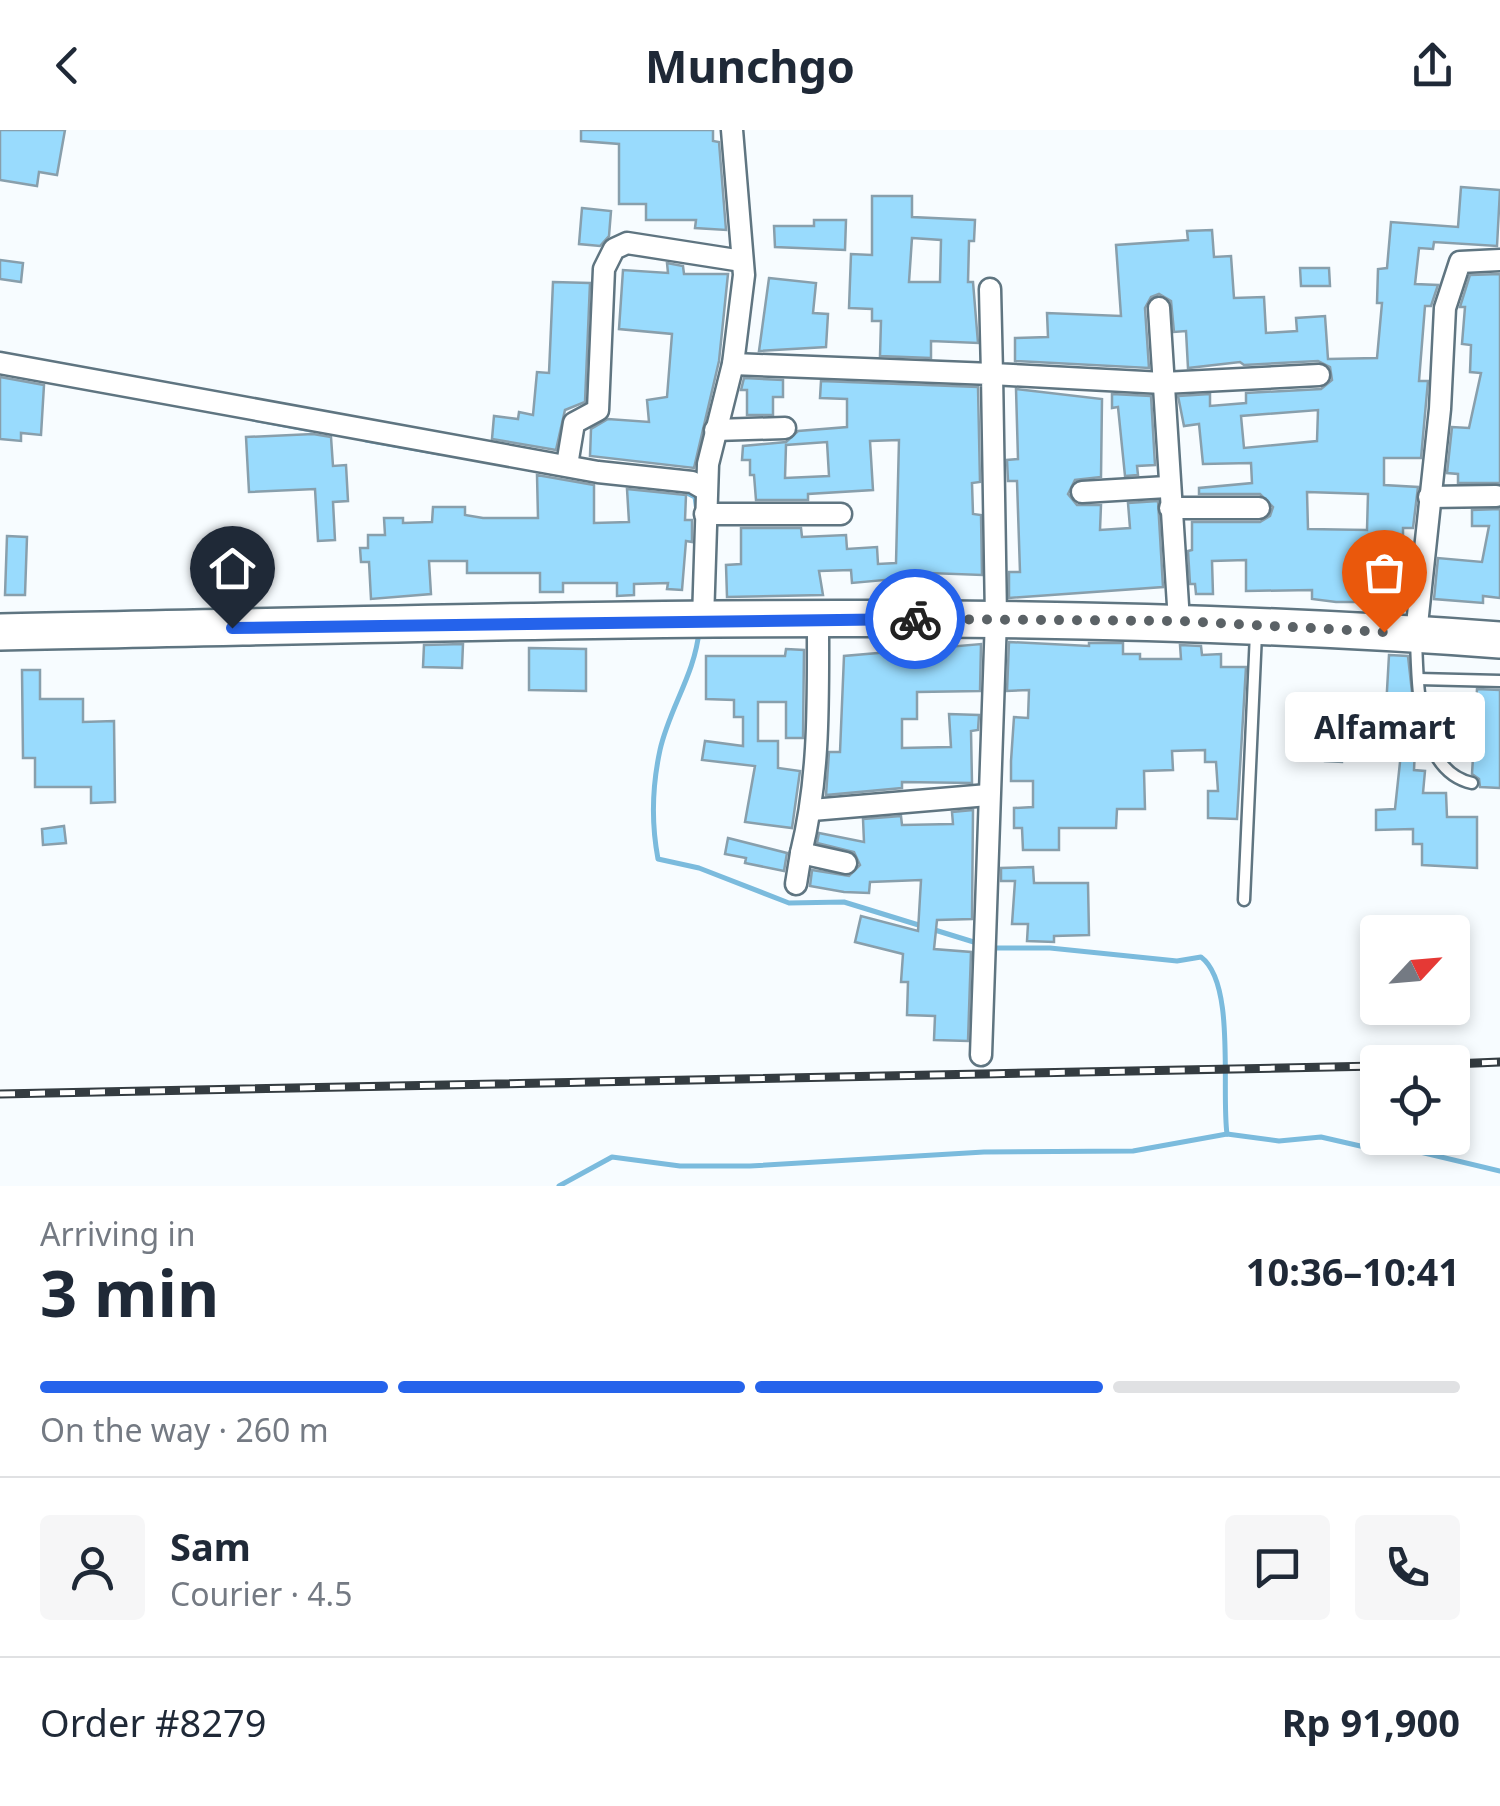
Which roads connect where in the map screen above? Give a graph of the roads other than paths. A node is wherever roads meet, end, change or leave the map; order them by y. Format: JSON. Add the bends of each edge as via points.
{"nodes":[{"id":1,"x":732,"y":130,"type":"edge"},
{"id":2,"x":1500,"y":260,"type":"edge"},
{"id":3,"x":742,"y":261,"type":"junction"},
{"id":4,"x":990,"y":289,"type":"dead end"},
{"id":5,"x":1159,"y":308,"type":"dead end"},
{"id":6,"x":0,"y":363,"type":"edge"},
{"id":7,"x":733,"y":364,"type":"junction"},
{"id":8,"x":992,"y":374,"type":"junction"},
{"id":9,"x":1319,"y":375,"type":"dead end"},
{"id":10,"x":1163,"y":382,"type":"junction"},
{"id":11,"x":785,"y":428,"type":"dead end"},
{"id":12,"x":716,"y":430,"type":"junction"},
{"id":13,"x":567,"y":465,"type":"junction"},
{"id":14,"x":706,"y":490,"type":"junction"},
{"id":15,"x":1082,"y":492,"type":"dead end"},
{"id":16,"x":1496,"y":496,"type":"dead end"},
{"id":17,"x":1429,"y":497,"type":"junction"},
{"id":18,"x":1168,"y":498,"type":"junction"},
{"id":19,"x":1259,"y":508,"type":"dead end"},
{"id":20,"x":705,"y":514,"type":"junction"},
{"id":21,"x":841,"y":514,"type":"dead end"},
{"id":22,"x":996,"y":618,"type":"junction"},
{"id":23,"x":696,"y":620,"type":"junction"},
{"id":24,"x":818,"y":620,"type":"junction"},
{"id":25,"x":1179,"y":621,"type":"junction"},
{"id":26,"x":1256,"y":627,"type":"junction"},
{"id":27,"x":0,"y":632,"type":"edge"},
{"id":28,"x":1416,"y":634,"type":"junction"},
{"id":29,"x":1500,"y":640,"type":"edge"},
{"id":30,"x":1418,"y":679,"type":"junction"},
{"id":31,"x":1500,"y":682,"type":"edge"},
{"id":32,"x":1472,"y":783,"type":"dead end"},
{"id":33,"x":988,"y":795,"type":"junction"},
{"id":34,"x":812,"y":810,"type":"junction"},
{"id":35,"x":802,"y":853,"type":"junction"},
{"id":36,"x":846,"y":863,"type":"dead end"},
{"id":37,"x":796,"y":884,"type":"dead end"},
{"id":38,"x":1244,"y":900,"type":"dead end"},
{"id":39,"x":981,"y":1054,"type":"dead end"}],
"edges":[{"from":1,"to":3,"type":"street"},
{"from":2,"to":17,"type":"street","via":[[1468,259],[1453,272],[1444,308]]},
{"from":3,"to":7,"type":"street"},
{"from":3,"to":13,"type":"street","via":[[627,244],[614,250],[604,269],[598,410],[574,422]]},
{"from":4,"to":8,"type":"street"},
{"from":5,"to":10,"type":"street"},
{"from":6,"to":13,"type":"street"},
{"from":7,"to":8,"type":"street"},
{"from":7,"to":12,"type":"street"},
{"from":8,"to":10,"type":"street"},
{"from":8,"to":22,"type":"street"},
{"from":9,"to":10,"type":"street"},
{"from":10,"to":18,"type":"street"},
{"from":11,"to":12,"type":"street"},
{"from":12,"to":14,"type":"street"},
{"from":13,"to":14,"type":"street","via":[[692,482]]},
{"from":14,"to":20,"type":"street"},
{"from":15,"to":18,"type":"street"},
{"from":16,"to":17,"type":"street"},
{"from":17,"to":28,"type":"street"},
{"from":18,"to":19,"type":"street"},
{"from":18,"to":25,"type":"street"},
{"from":20,"to":21,"type":"street"},
{"from":20,"to":23,"type":"street"},
{"from":22,"to":24,"type":"highway"},
{"from":22,"to":25,"type":"highway"},
{"from":22,"to":33,"type":"street"},
{"from":23,"to":24,"type":"highway"},
{"from":23,"to":27,"type":"highway"},
{"from":24,"to":34,"type":"street"},
{"from":25,"to":26,"type":"highway"},
{"from":26,"to":28,"type":"highway"},
{"from":26,"to":38,"type":"lane"},
{"from":28,"to":29,"type":"highway"},
{"from":28,"to":30,"type":"lane"},
{"from":30,"to":31,"type":"lane"},
{"from":30,"to":32,"type":"lane","via":[[1444,769]]},
{"from":33,"to":34,"type":"street"},
{"from":33,"to":39,"type":"street"},
{"from":34,"to":35,"type":"street"},
{"from":35,"to":36,"type":"street"},
{"from":35,"to":37,"type":"street"}]}
